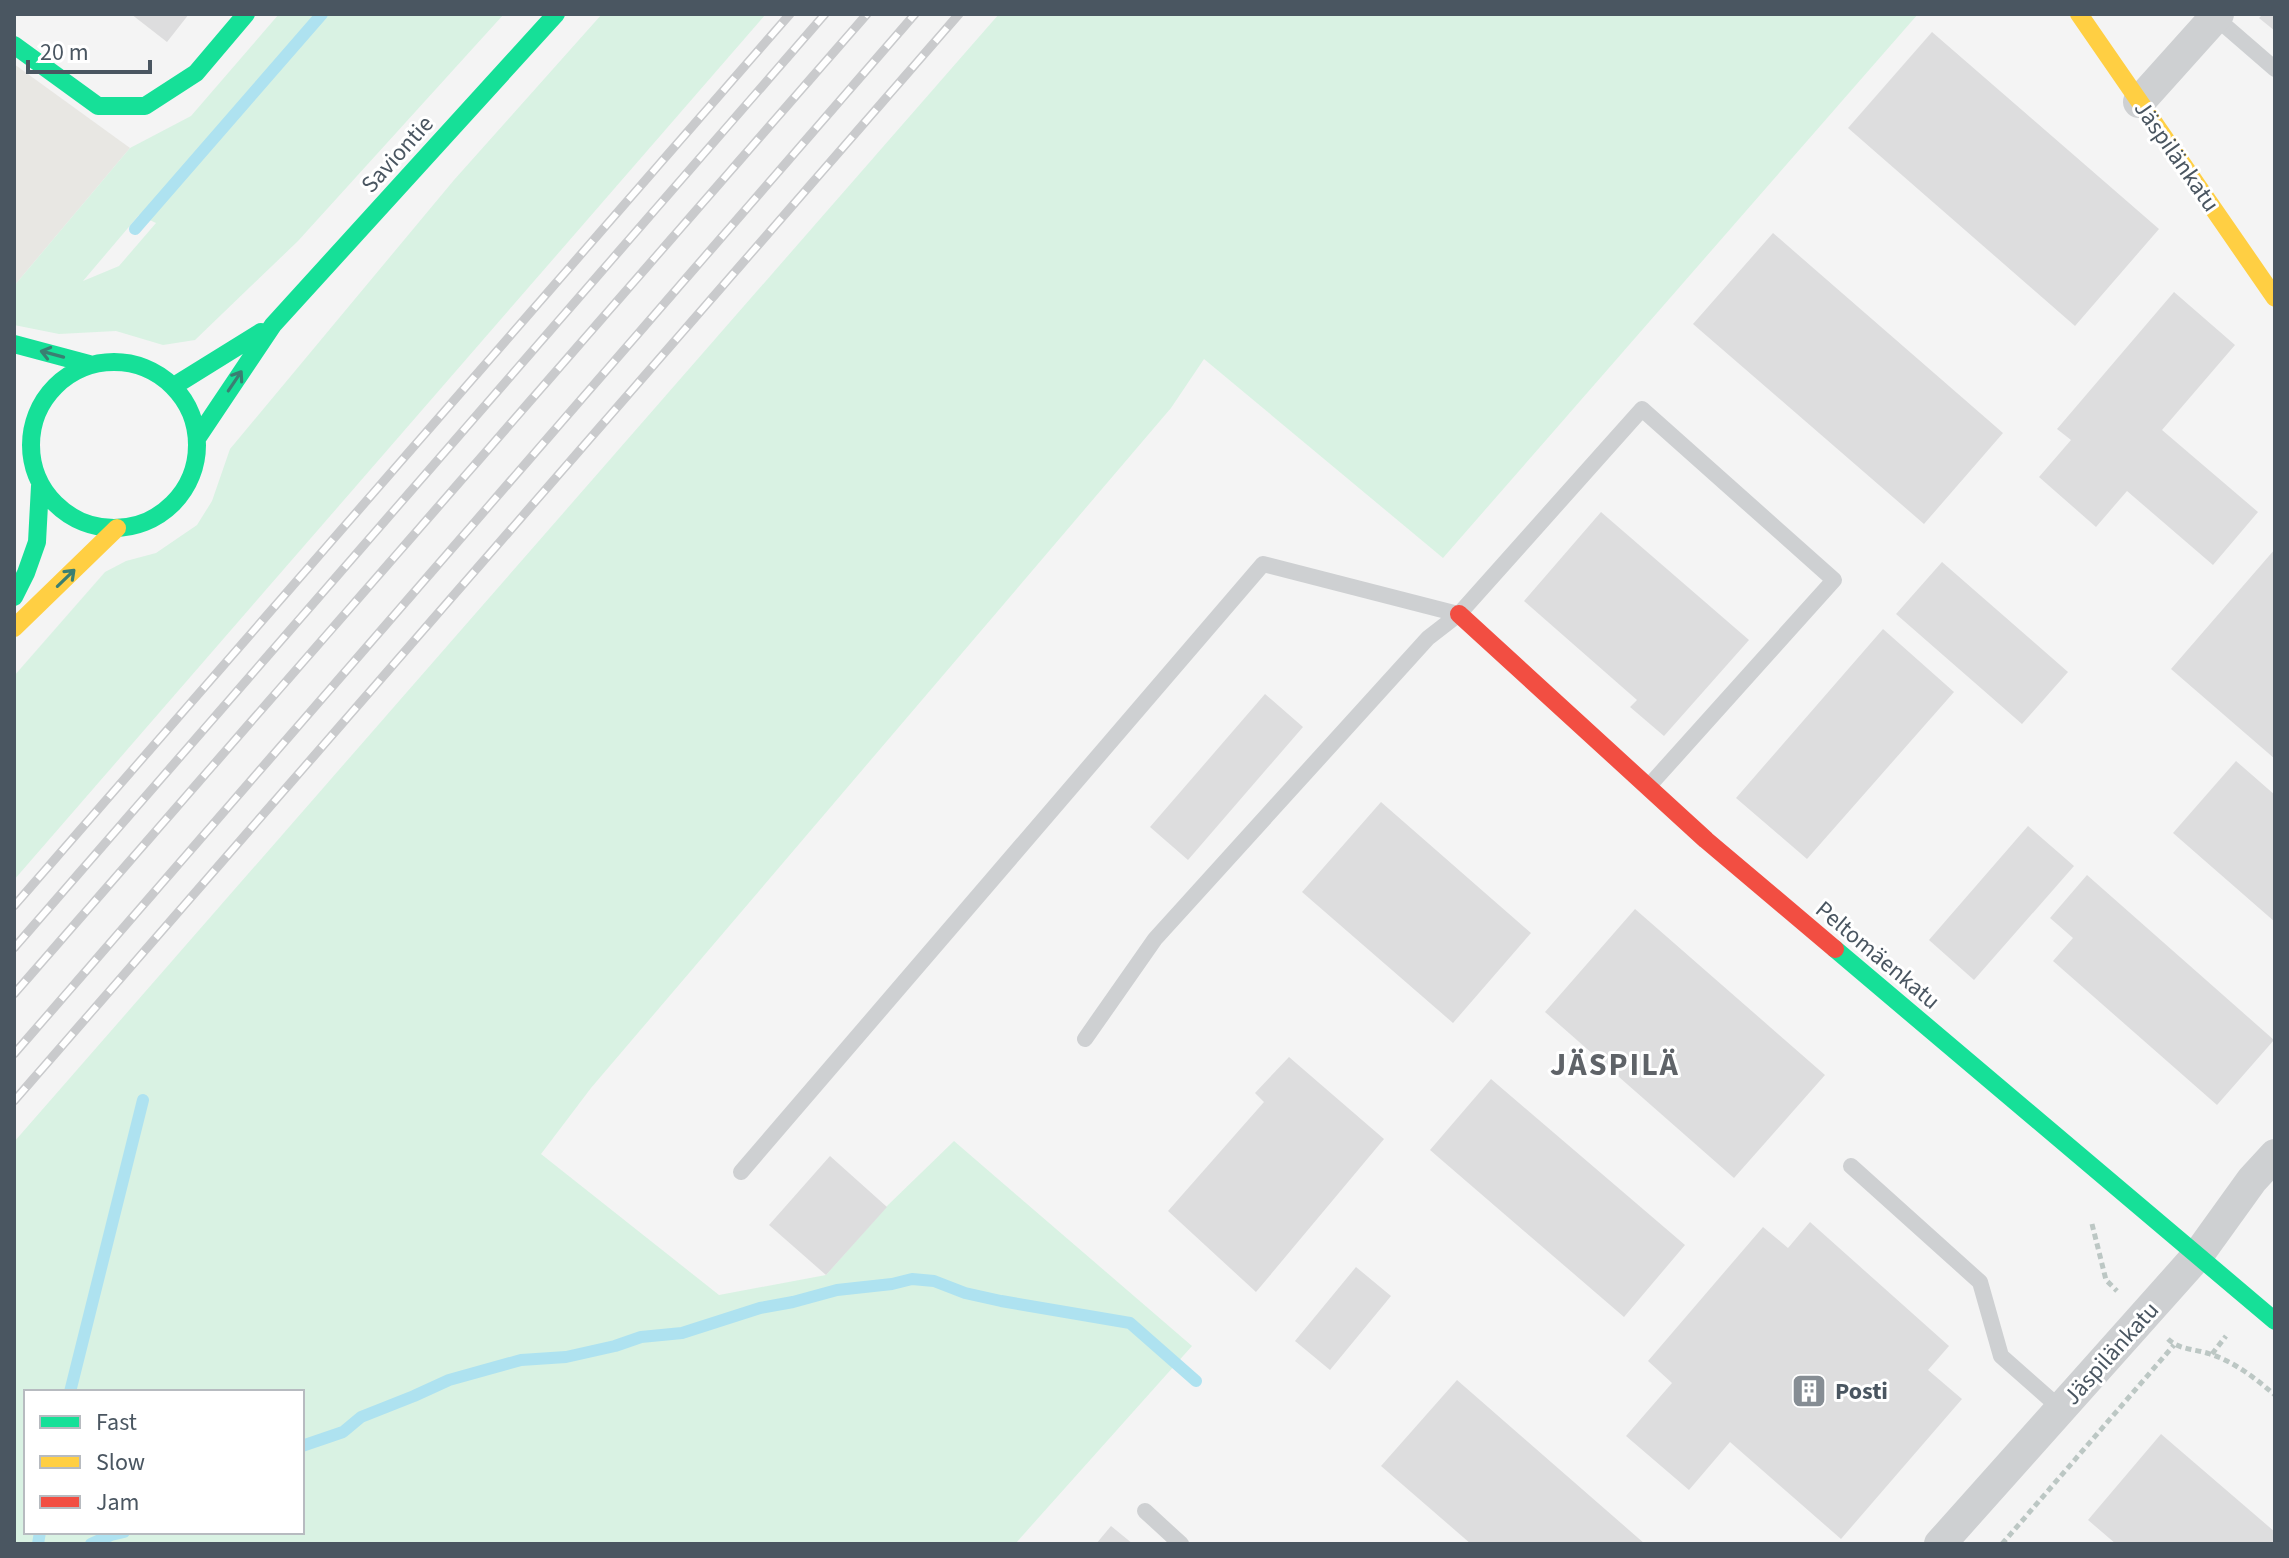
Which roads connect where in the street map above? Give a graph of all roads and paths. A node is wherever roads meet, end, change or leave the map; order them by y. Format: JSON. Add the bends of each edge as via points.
{"nodes":[{"id":1,"x":246,"y":14,"type":"edge"},
{"id":2,"x":556,"y":14,"type":"edge"},
{"id":3,"x":2079,"y":14,"type":"edge"},
{"id":4,"x":2216,"y":15,"type":"edge"},
{"id":5,"x":14,"y":45,"type":"edge"},
{"id":6,"x":2275,"y":69,"type":"edge"},
{"id":7,"x":2139,"y":102,"type":"junction"},
{"id":8,"x":2275,"y":298,"type":"edge"},
{"id":9,"x":273,"y":325,"type":"junction"},
{"id":10,"x":14,"y":344,"type":"edge"},
{"id":11,"x":89,"y":364,"type":"junction"},
{"id":12,"x":174,"y":386,"type":"junction"},
{"id":13,"x":198,"y":437,"type":"junction"},
{"id":14,"x":40,"y":486,"type":"junction"},
{"id":15,"x":117,"y":528,"type":"junction"},
{"id":16,"x":14,"y":597,"type":"edge"},
{"id":17,"x":1459,"y":614,"type":"junction"},
{"id":18,"x":14,"y":628,"type":"edge"},
{"id":19,"x":1648,"y":787,"type":"junction"},
{"id":20,"x":1085,"y":1039,"type":"dead end"},
{"id":21,"x":2275,"y":1155,"type":"edge"},
{"id":22,"x":1851,"y":1166,"type":"dead end"},
{"id":23,"x":741,"y":1172,"type":"dead end"},
{"id":24,"x":2198,"y":1255,"type":"junction"},
{"id":25,"x":2275,"y":1321,"type":"edge"},
{"id":26,"x":2174,"y":1345,"type":"dead end"},
{"id":27,"x":2061,"y":1409,"type":"junction"},
{"id":28,"x":1145,"y":1511,"type":"dead end"},
{"id":29,"x":1181,"y":1544,"type":"edge"},
{"id":30,"x":1940,"y":1544,"type":"edge"},
{"id":31,"x":2002,"y":1544,"type":"edge"}],
"edges":[{"from":1,"to":5,"type":"street","via":[[196,73],[145,106],[98,106]]},
{"from":2,"to":9,"type":"street","name":"Saviontie"},
{"from":3,"to":7,"type":"street","name":"Jäspilänkatu"},
{"from":4,"to":6,"type":"lane"},
{"from":4,"to":7,"type":"street"},
{"from":7,"to":8,"type":"street","name":"Jäspilänkatu"},
{"from":9,"to":12,"type":"street","name":"Saviontie"},
{"from":13,"to":9,"type":"street","name":"Saviontie","one_way":true},
{"from":11,"to":10,"type":"street","one_way":true},
{"from":11,"to":12,"type":"street","via":[[141,366]]},
{"from":11,"to":14,"type":"street","via":[[64,378],[32,409],[32,460]]},
{"from":12,"to":13,"type":"street","via":[[186,401]]},
{"from":13,"to":15,"type":"street","via":[[192,475],[171,507],[137,525]]},
{"from":14,"to":15,"type":"street","via":[[55,505],[76,518]]},
{"from":14,"to":16,"type":"street","via":[[37,542]]},
{"from":18,"to":15,"type":"street","one_way":true},
{"from":17,"to":19,"type":"street","name":"Peltomäenkatu"},
{"from":17,"to":19,"type":"lane","via":[[1642,409],[1834,580]]},
{"from":17,"to":20,"type":"lane","via":[[1428,638],[1155,939]]},
{"from":17,"to":23,"type":"lane","via":[[1263,564]]},
{"from":19,"to":24,"type":"street","name":"Peltomäenkatu"},
{"from":21,"to":24,"type":"street","name":"Jäspilänkatu"},
{"from":22,"to":27,"type":"lane","via":[[1980,1282],[2001,1356]]},
{"from":24,"to":25,"type":"street","name":"Peltomäenkatu"},
{"from":24,"to":27,"type":"street","name":"Jäspilänkatu"},
{"from":26,"to":31,"type":"path"},
{"from":27,"to":30,"type":"street","name":"Jäspilänkatu"},
{"from":28,"to":29,"type":"lane"}]}
